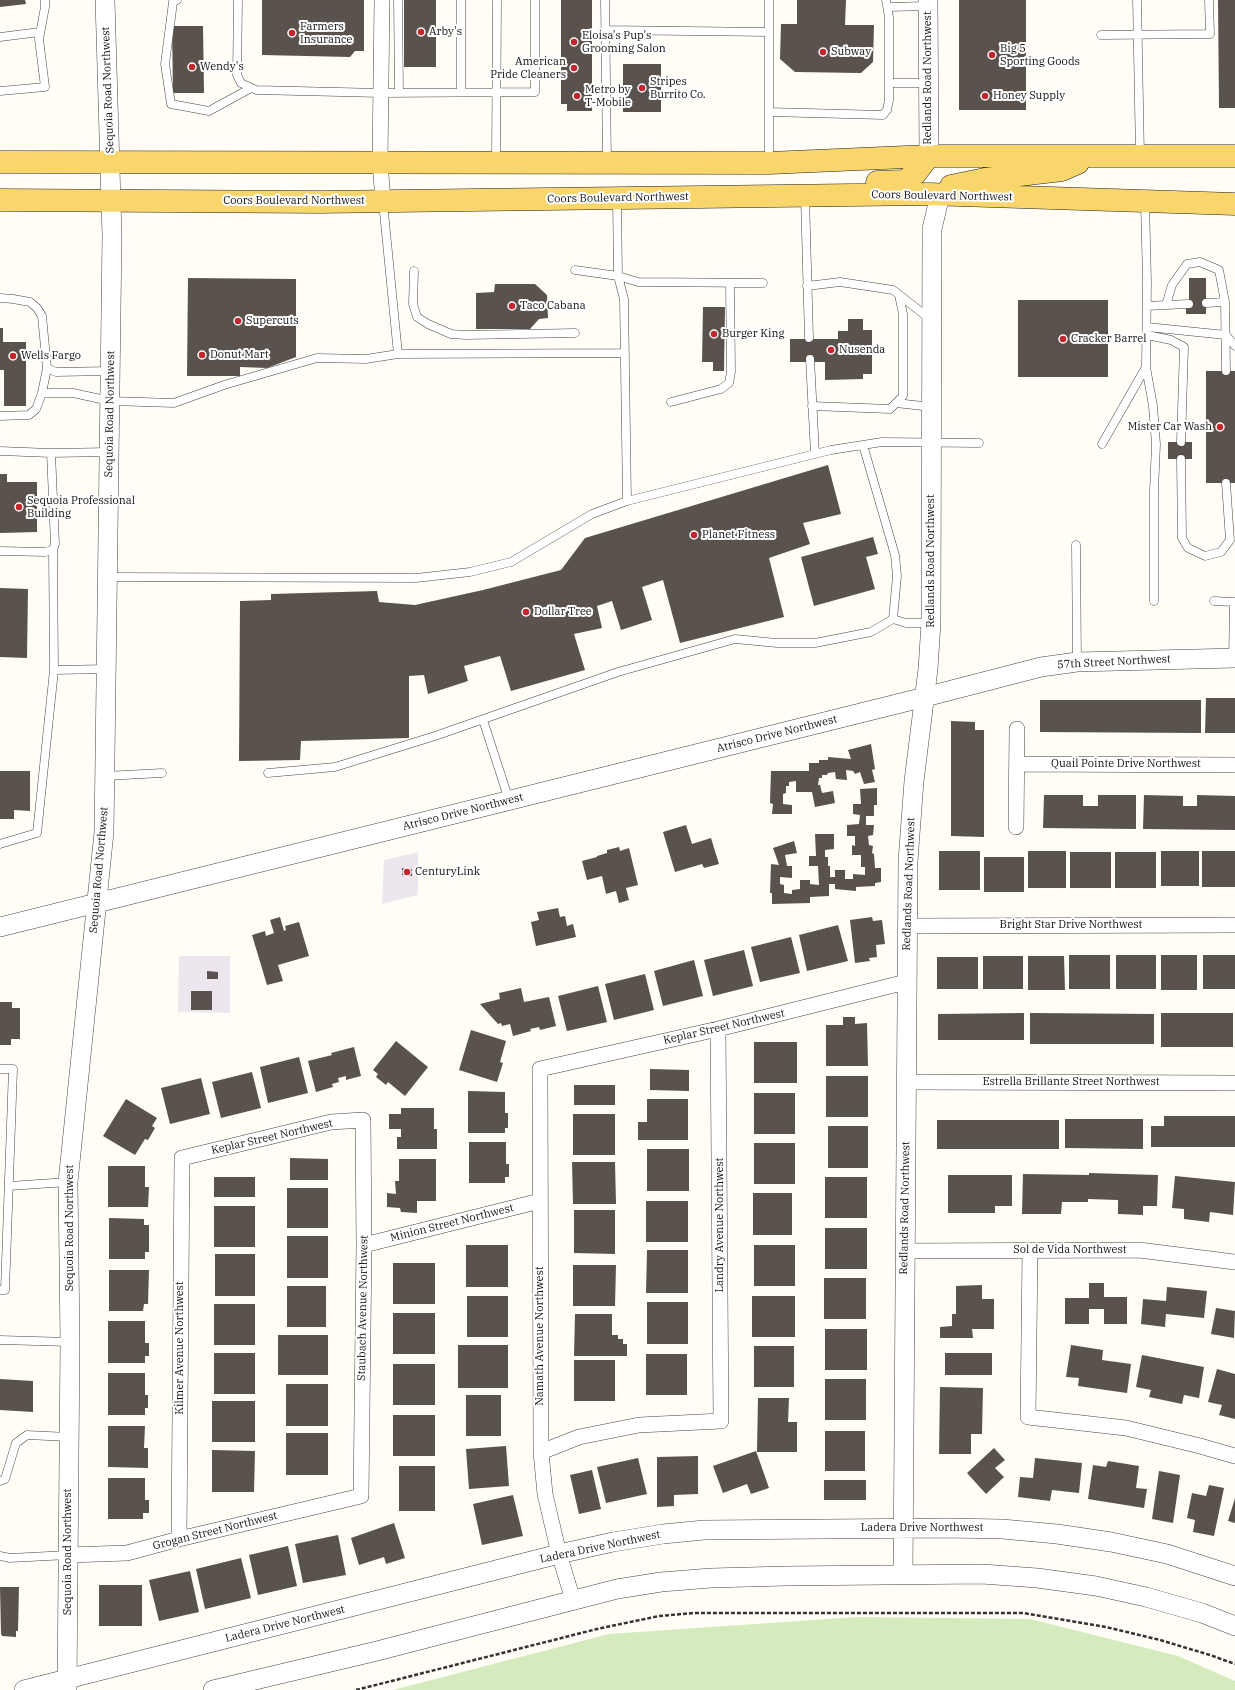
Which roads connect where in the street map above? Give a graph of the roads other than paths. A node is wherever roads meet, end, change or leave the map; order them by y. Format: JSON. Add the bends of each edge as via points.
{"nodes":[{"id":1,"x":45,"y":0,"type":"edge"},
{"id":2,"x":105,"y":0,"type":"edge"},
{"id":3,"x":176,"y":0,"type":"edge"},
{"id":4,"x":238,"y":0,"type":"edge"},
{"id":5,"x":382,"y":0,"type":"edge"},
{"id":6,"x":398,"y":0,"type":"edge"},
{"id":7,"x":461,"y":0,"type":"edge"},
{"id":8,"x":497,"y":0,"type":"edge"},
{"id":9,"x":535,"y":0,"type":"edge"},
{"id":10,"x":605,"y":0,"type":"edge"},
{"id":11,"x":769,"y":0,"type":"edge"},
{"id":12,"x":1136,"y":0,"type":"edge"},
{"id":13,"x":1209,"y":0,"type":"edge"},
{"id":14,"x":887,"y":3,"type":"edge"},
{"id":15,"x":928,"y":3,"type":"edge"},
{"id":16,"x":605,"y":30,"type":"junction"},
{"id":17,"x":40,"y":32,"type":"junction"},
{"id":18,"x":769,"y":32,"type":"junction"},
{"id":19,"x":1101,"y":35,"type":"dead end"},
{"id":20,"x":1137,"y":35,"type":"junction"},
{"id":21,"x":0,"y":37,"type":"edge"},
{"id":22,"x":929,"y":83,"type":"junction"},
{"id":23,"x":889,"y":84,"type":"junction"},
{"id":24,"x":251,"y":88,"type":"junction"},
{"id":25,"x":0,"y":91,"type":"edge"},
{"id":26,"x":461,"y":92,"type":"junction"},
{"id":27,"x":496,"y":92,"type":"junction"},
{"id":28,"x":399,"y":93,"type":"junction"},
{"id":29,"x":381,"y":94,"type":"junction"},
{"id":30,"x":769,"y":112,"type":"junction"},
{"id":31,"x":929,"y":156,"type":"junction"},
{"id":32,"x":1096,"y":156,"type":"junction"},
{"id":33,"x":1140,"y":156,"type":"junction"},
{"id":34,"x":1235,"y":156,"type":"edge"},
{"id":35,"x":111,"y":161,"type":"junction"},
{"id":36,"x":0,"y":162,"type":"edge"},
{"id":37,"x":380,"y":162,"type":"junction"},
{"id":38,"x":607,"y":162,"type":"junction"},
{"id":39,"x":496,"y":163,"type":"junction"},
{"id":40,"x":769,"y":163,"type":"junction"},
{"id":41,"x":940,"y":195,"type":"junction"},
{"id":42,"x":778,"y":196,"type":"junction"},
{"id":43,"x":805,"y":196,"type":"junction"},
{"id":44,"x":617,"y":198,"type":"junction"},
{"id":45,"x":0,"y":200,"type":"edge"},
{"id":46,"x":111,"y":200,"type":"junction"},
{"id":47,"x":383,"y":201,"type":"junction"},
{"id":48,"x":1145,"y":202,"type":"junction"},
{"id":49,"x":1235,"y":204,"type":"edge"},
{"id":50,"x":575,"y":270,"type":"dead end"},
{"id":51,"x":414,"y":271,"type":"dead end"},
{"id":52,"x":618,"y":276,"type":"junction"},
{"id":53,"x":730,"y":283,"type":"junction"},
{"id":54,"x":763,"y":283,"type":"dead end"},
{"id":55,"x":807,"y":286,"type":"junction"},
{"id":56,"x":899,"y":294,"type":"junction"},
{"id":57,"x":0,"y":298,"type":"edge"},
{"id":58,"x":1225,"y":302,"type":"junction"},
{"id":59,"x":1206,"y":303,"type":"dead end"},
{"id":60,"x":1166,"y":304,"type":"junction"},
{"id":61,"x":1188,"y":304,"type":"dead end"},
{"id":62,"x":1147,"y":306,"type":"junction"},
{"id":63,"x":932,"y":320,"type":"junction"},
{"id":64,"x":1147,"y":331,"type":"junction"},
{"id":65,"x":575,"y":333,"type":"dead end"},
{"id":66,"x":1226,"y":335,"type":"junction"},
{"id":67,"x":809,"y":338,"type":"dead end"},
{"id":68,"x":1235,"y":346,"type":"edge"},
{"id":69,"x":625,"y":353,"type":"junction"},
{"id":70,"x":398,"y":354,"type":"junction"},
{"id":71,"x":810,"y":359,"type":"dead end"},
{"id":72,"x":47,"y":368,"type":"junction"},
{"id":73,"x":1146,"y":368,"type":"junction"},
{"id":74,"x":110,"y":371,"type":"junction"},
{"id":75,"x":1226,"y":371,"type":"dead end"},
{"id":76,"x":42,"y":393,"type":"junction"},
{"id":77,"x":110,"y":401,"type":"junction"},
{"id":78,"x":671,"y":402,"type":"dead end"},
{"id":79,"x":896,"y":403,"type":"junction"},
{"id":80,"x":812,"y":406,"type":"junction"},
{"id":81,"x":932,"y":407,"type":"junction"},
{"id":82,"x":0,"y":416,"type":"edge"},
{"id":83,"x":1181,"y":442,"type":"dead end"},
{"id":84,"x":931,"y":443,"type":"junction"},
{"id":85,"x":978,"y":443,"type":"dead end"},
{"id":86,"x":1102,"y":444,"type":"dead end"},
{"id":87,"x":863,"y":445,"type":"junction"},
{"id":88,"x":0,"y":451,"type":"edge"},
{"id":89,"x":109,"y":452,"type":"junction"},
{"id":90,"x":51,"y":453,"type":"junction"},
{"id":91,"x":815,"y":454,"type":"junction"},
{"id":92,"x":1181,"y":459,"type":"dead end"},
{"id":93,"x":1226,"y":483,"type":"dead end"},
{"id":94,"x":627,"y":501,"type":"junction"},
{"id":95,"x":1231,"y":517,"type":"edge"},
{"id":96,"x":1076,"y":545,"type":"dead end"},
{"id":97,"x":53,"y":550,"type":"junction"},
{"id":98,"x":0,"y":551,"type":"edge"},
{"id":99,"x":108,"y":577,"type":"junction"},
{"id":100,"x":1234,"y":600,"type":"edge"},
{"id":101,"x":1154,"y":601,"type":"dead end"},
{"id":102,"x":1214,"y":601,"type":"dead end"},
{"id":103,"x":893,"y":619,"type":"junction"},
{"id":104,"x":931,"y":623,"type":"junction"},
{"id":105,"x":1234,"y":658,"type":"edge"},
{"id":106,"x":1077,"y":662,"type":"junction"},
{"id":107,"x":107,"y":669,"type":"junction"},
{"id":108,"x":54,"y":670,"type":"junction"},
{"id":109,"x":925,"y":697,"type":"junction"},
{"id":110,"x":483,"y":720,"type":"junction"},
{"id":111,"x":1017,"y":729,"type":"dead end"},
{"id":112,"x":1017,"y":764,"type":"junction"},
{"id":113,"x":1235,"y":764,"type":"edge"},
{"id":114,"x":162,"y":773,"type":"dead end"},
{"id":115,"x":268,"y":773,"type":"dead end"},
{"id":116,"x":105,"y":776,"type":"junction"},
{"id":117,"x":509,"y":800,"type":"junction"},
{"id":118,"x":1016,"y":827,"type":"dead end"},
{"id":119,"x":0,"y":844,"type":"edge"},
{"id":120,"x":96,"y":903,"type":"junction"},
{"id":121,"x":1235,"y":925,"type":"edge"},
{"id":122,"x":907,"y":926,"type":"junction"},
{"id":123,"x":0,"y":927,"type":"edge"},
{"id":124,"x":906,"y":982,"type":"junction"},
{"id":125,"x":718,"y":1029,"type":"junction"},
{"id":126,"x":0,"y":1069,"type":"edge"},
{"id":127,"x":540,"y":1069,"type":"joint"},
{"id":128,"x":906,"y":1082,"type":"junction"},
{"id":129,"x":1235,"y":1083,"type":"edge"},
{"id":130,"x":363,"y":1120,"type":"joint"},
{"id":131,"x":182,"y":1158,"type":"joint"},
{"id":132,"x":68,"y":1182,"type":"junction"},
{"id":133,"x":9,"y":1186,"type":"junction"},
{"id":134,"x":540,"y":1201,"type":"junction"},
{"id":135,"x":364,"y":1245,"type":"junction"},
{"id":136,"x":904,"y":1251,"type":"junction"},
{"id":137,"x":1030,"y":1251,"type":"junction"},
{"id":138,"x":1235,"y":1262,"type":"edge"},
{"id":139,"x":0,"y":1290,"type":"edge"},
{"id":140,"x":0,"y":1340,"type":"edge"},
{"id":141,"x":70,"y":1342,"type":"junction"},
{"id":142,"x":69,"y":1437,"type":"junction"},
{"id":143,"x":541,"y":1452,"type":"junction"},
{"id":144,"x":1235,"y":1456,"type":"edge"},
{"id":145,"x":0,"y":1481,"type":"edge"},
{"id":146,"x":361,"y":1496,"type":"joint"},
{"id":147,"x":902,"y":1528,"type":"junction"},
{"id":148,"x":179,"y":1539,"type":"junction"},
{"id":149,"x":559,"y":1554,"type":"junction"},
{"id":150,"x":68,"y":1555,"type":"junction"},
{"id":151,"x":0,"y":1556,"type":"edge"},
{"id":152,"x":902,"y":1574,"type":"junction"},
{"id":153,"x":1235,"y":1576,"type":"edge"},
{"id":154,"x":573,"y":1600,"type":"junction"},
{"id":155,"x":1235,"y":1626,"type":"edge"},
{"id":156,"x":67,"y":1685,"type":"edge"},
{"id":157,"x":24,"y":1690,"type":"edge"},
{"id":158,"x":213,"y":1690,"type":"edge"}],
"edges":[{"from":1,"to":17,"type":"lane"},
{"from":2,"to":35,"type":"street","name":"Sequoia Road Northwest"},
{"from":3,"to":24,"type":"lane","via":[[173,2],[165,64],[171,104],[209,111]]},
{"from":4,"to":24,"type":"lane","via":[[237,75],[241,83]]},
{"from":5,"to":29,"type":"street"},
{"from":6,"to":28,"type":"lane"},
{"from":7,"to":26,"type":"lane"},
{"from":8,"to":27,"type":"lane"},
{"from":9,"to":27,"type":"lane","via":[[535,92]]},
{"from":10,"to":16,"type":"lane"},
{"from":11,"to":18,"type":"lane"},
{"from":12,"to":20,"type":"lane"},
{"from":13,"to":20,"type":"lane","via":[[1210,34]]},
{"from":14,"to":15,"type":"lane"},
{"from":14,"to":23,"type":"lane"},
{"from":15,"to":22,"type":"street","name":"Redlands Road Northwest"},
{"from":16,"to":18,"type":"lane"},
{"from":16,"to":38,"type":"lane"},
{"from":17,"to":21,"type":"lane"},
{"from":17,"to":25,"type":"lane","via":[[45,87]]},
{"from":18,"to":30,"type":"lane"},
{"from":19,"to":20,"type":"lane"},
{"from":20,"to":33,"type":"lane"},
{"from":22,"to":23,"type":"lane"},
{"from":22,"to":31,"type":"street","name":"Redlands Road Northwest"},
{"from":23,"to":30,"type":"lane","via":[[889,105],[883,115]]},
{"from":24,"to":29,"type":"lane"},
{"from":26,"to":27,"type":"lane"},
{"from":26,"to":28,"type":"lane"},
{"from":27,"to":39,"type":"lane"},
{"from":28,"to":29,"type":"lane"},
{"from":29,"to":37,"type":"street"},
{"from":30,"to":40,"type":"lane"},
{"from":31,"to":32,"type":"main road"},
{"from":31,"to":40,"type":"main road"},
{"from":31,"to":42,"type":"main road","via":[[915,174],[904,181],[815,185]]},
{"from":32,"to":33,"type":"main road"},
{"from":32,"to":41,"type":"main road","via":[[1062,170],[949,186]]},
{"from":33,"to":34,"type":"main road"},
{"from":35,"to":36,"type":"main road"},
{"from":35,"to":37,"type":"main road"},
{"from":35,"to":46,"type":"street","name":"Sequoia Road Northwest"},
{"from":37,"to":39,"type":"main road"},
{"from":37,"to":47,"type":"street"},
{"from":38,"to":39,"type":"main road"},
{"from":38,"to":40,"type":"main road"},
{"from":41,"to":43,"type":"main road","name":"Coors Boulevard Northwest"},
{"from":41,"to":48,"type":"main road","name":"Coors Boulevard Northwest"},
{"from":41,"to":63,"type":"street","name":"Redlands Road Northwest","via":[[932,229]]},
{"from":42,"to":43,"type":"main road","name":"Coors Boulevard Northwest"},
{"from":42,"to":44,"type":"main road","name":"Coors Boulevard Northwest"},
{"from":43,"to":55,"type":"lane"},
{"from":44,"to":47,"type":"main road","name":"Coors Boulevard Northwest"},
{"from":44,"to":52,"type":"lane"},
{"from":45,"to":46,"type":"main road","name":"Coors Boulevard Northwest"},
{"from":46,"to":47,"type":"main road","name":"Coors Boulevard Northwest"},
{"from":46,"to":74,"type":"street","name":"Sequoia Road Northwest"},
{"from":47,"to":70,"type":"lane"},
{"from":48,"to":49,"type":"main road","name":"Coors Boulevard Northwest"},
{"from":48,"to":62,"type":"lane"},
{"from":50,"to":52,"type":"lane"},
{"from":51,"to":65,"type":"lane","via":[[413,304],[417,317],[451,334]]},
{"from":52,"to":53,"type":"lane","via":[[638,282]]},
{"from":52,"to":69,"type":"lane","via":[[624,299]]},
{"from":53,"to":54,"type":"lane"},
{"from":53,"to":78,"type":"lane","via":[[729,383],[721,389]]},
{"from":55,"to":56,"type":"lane","via":[[840,282],[893,290]]},
{"from":55,"to":67,"type":"lane"},
{"from":56,"to":63,"type":"lane"},
{"from":56,"to":79,"type":"lane","via":[[903,314],[903,396]]},
{"from":57,"to":72,"type":"lane","via":[[30,302],[37,308],[42,316]]},
{"from":58,"to":59,"type":"lane"},
{"from":58,"to":60,"type":"lane","via":[[1219,270],[1200,262],[1187,264],[1172,285]]},
{"from":58,"to":66,"type":"lane"},
{"from":60,"to":61,"type":"lane"},
{"from":60,"to":62,"type":"lane"},
{"from":62,"to":64,"type":"lane"},
{"from":63,"to":81,"type":"street","name":"Redlands Road Northwest"},
{"from":64,"to":66,"type":"lane"},
{"from":64,"to":73,"type":"lane"},
{"from":64,"to":83,"type":"lane","via":[[1184,347]]},
{"from":66,"to":68,"type":"lane"},
{"from":66,"to":75,"type":"lane"},
{"from":69,"to":70,"type":"lane"},
{"from":69,"to":94,"type":"lane"},
{"from":70,"to":77,"type":"lane","via":[[366,359],[317,358],[174,403]]},
{"from":71,"to":80,"type":"lane"},
{"from":72,"to":74,"type":"lane","via":[[56,372]]},
{"from":72,"to":76,"type":"lane"},
{"from":73,"to":86,"type":"lane"},
{"from":73,"to":101,"type":"lane","via":[[1156,444]]},
{"from":74,"to":77,"type":"street","name":"Sequoia Road Northwest"},
{"from":76,"to":77,"type":"lane","via":[[73,393]]},
{"from":76,"to":82,"type":"lane","via":[[36,409],[29,415]]},
{"from":77,"to":89,"type":"street","name":"Sequoia Road Northwest"},
{"from":79,"to":80,"type":"lane","via":[[890,409]]},
{"from":79,"to":81,"type":"lane"},
{"from":80,"to":91,"type":"lane"},
{"from":81,"to":84,"type":"street","name":"Redlands Road Northwest"},
{"from":84,"to":85,"type":"lane"},
{"from":84,"to":87,"type":"lane","via":[[882,442]]},
{"from":84,"to":104,"type":"street","name":"Redlands Road Northwest"},
{"from":87,"to":91,"type":"lane"},
{"from":87,"to":103,"type":"lane","via":[[895,555],[897,576]]},
{"from":88,"to":90,"type":"lane"},
{"from":89,"to":90,"type":"lane"},
{"from":89,"to":99,"type":"street","name":"Sequoia Road Northwest"},
{"from":90,"to":97,"type":"lane"},
{"from":91,"to":94,"type":"lane"},
{"from":92,"to":95,"type":"lane","via":[[1182,538],[1188,548],[1205,556],[1221,552],[1230,540]]},
{"from":93,"to":95,"type":"lane"},
{"from":94,"to":99,"type":"lane","via":[[592,514],[511,562],[470,572],[416,578]]},
{"from":96,"to":106,"type":"lane"},
{"from":97,"to":98,"type":"lane"},
{"from":97,"to":108,"type":"lane"},
{"from":99,"to":107,"type":"street","name":"Sequoia Road Northwest"},
{"from":100,"to":102,"type":"lane"},
{"from":100,"to":105,"type":"lane"},
{"from":103,"to":104,"type":"lane","via":[[906,623]]},
{"from":103,"to":110,"type":"lane","via":[[871,632],[815,643],[735,639],[618,672]]},
{"from":104,"to":109,"type":"street","name":"Redlands Road Northwest"},
{"from":105,"to":106,"type":"street","name":"57th Street Northwest"},
{"from":106,"to":109,"type":"street","name":"57th Street Northwest","via":[[1041,667]]},
{"from":107,"to":108,"type":"lane"},
{"from":107,"to":116,"type":"street","name":"Sequoia Road Northwest"},
{"from":108,"to":119,"type":"lane","via":[[37,833]]},
{"from":109,"to":117,"type":"street","name":"Atrisco Drive Northwest"},
{"from":109,"to":122,"type":"street","name":"Redlands Road Northwest","via":[[910,832]]},
{"from":110,"to":115,"type":"lane","via":[[335,767]]},
{"from":110,"to":117,"type":"lane"},
{"from":111,"to":112,"type":"street"},
{"from":112,"to":113,"type":"street","name":"Quail Pointe Drive Northwest"},
{"from":112,"to":118,"type":"street"},
{"from":114,"to":116,"type":"lane"},
{"from":116,"to":120,"type":"street","name":"Sequoia Road Northwest","via":[[104,832]]},
{"from":117,"to":120,"type":"street","name":"Atrisco Drive Northwest"},
{"from":120,"to":123,"type":"street","name":"Atrisco Drive Northwest"},
{"from":120,"to":132,"type":"street","name":"Sequoia Road Northwest"},
{"from":121,"to":122,"type":"street","name":"Bright Star Drive Northwest"},
{"from":122,"to":124,"type":"street","name":"Redlands Road Northwest"},
{"from":124,"to":125,"type":"street","name":"Keplar Street Northwest"},
{"from":124,"to":128,"type":"street","name":"Redlands Road Northwest"},
{"from":125,"to":127,"type":"street","name":"Keplar Street Northwest"},
{"from":125,"to":143,"type":"street","name":"Landry Avenue Northwest","via":[[721,1421],[639,1425],[579,1437]]},
{"from":126,"to":133,"type":"lane","via":[[13,1069]]},
{"from":127,"to":134,"type":"street","name":"Namath Avenue Northwest"},
{"from":128,"to":129,"type":"street","name":"Estrella Brillante Street Northwest"},
{"from":128,"to":136,"type":"street","name":"Redlands Road Northwest"},
{"from":130,"to":131,"type":"street","name":"Keplar Street Northwest","via":[[331,1122]]},
{"from":130,"to":135,"type":"street","name":"Staubach Avenue Northwest"},
{"from":131,"to":148,"type":"street","name":"Kilmer Avenue Northwest"},
{"from":132,"to":133,"type":"lane"},
{"from":132,"to":141,"type":"street","name":"Sequoia Road Northwest"},
{"from":133,"to":139,"type":"lane","via":[[5,1290]]},
{"from":134,"to":135,"type":"street","name":"Minion Street Northwest"},
{"from":134,"to":143,"type":"street","name":"Namath Avenue Northwest"},
{"from":135,"to":146,"type":"street","name":"Staubach Avenue Northwest"},
{"from":136,"to":137,"type":"street","name":"Sol de Vida Northwest"},
{"from":136,"to":147,"type":"street","name":"Redlands Road Northwest"},
{"from":137,"to":138,"type":"street","name":"Sol de Vida Northwest","via":[[1139,1250]]},
{"from":137,"to":144,"type":"street","via":[[1028,1417],[1126,1428]]},
{"from":140,"to":141,"type":"lane"},
{"from":141,"to":142,"type":"street","name":"Sequoia Road Northwest"},
{"from":142,"to":145,"type":"lane","via":[[27,1435],[16,1443],[5,1479]]},
{"from":142,"to":150,"type":"street","name":"Sequoia Road Northwest"},
{"from":143,"to":149,"type":"street","name":"Namath Avenue Northwest","via":[[545,1494]]},
{"from":146,"to":148,"type":"street","name":"Grogan Street Northwest"},
{"from":147,"to":149,"type":"street","name":"Ladera Drive Northwest","via":[[704,1530],[614,1542]]},
{"from":147,"to":152,"type":"street","name":"Redlands Road Northwest"},
{"from":147,"to":153,"type":"street","name":"Ladera Drive Northwest","via":[[1002,1529],[1057,1534],[1168,1554]]},
{"from":148,"to":150,"type":"street","name":"Grogan Street Northwest","via":[[127,1553]]},
{"from":149,"to":154,"type":"street","name":"Namath Avenue Northwest"},
{"from":149,"to":156,"type":"street","name":"Ladera Drive Northwest"},
{"from":150,"to":151,"type":"lane","via":[[10,1558]]},
{"from":150,"to":156,"type":"street","name":"Sequoia Road Northwest"},
{"from":152,"to":154,"type":"street","via":[[711,1578],[617,1589]]},
{"from":152,"to":155,"type":"street","via":[[982,1574],[1096,1586],[1146,1597]]},
{"from":154,"to":158,"type":"street"},
{"from":156,"to":157,"type":"street","name":"Ladera Drive Northwest"}]}
